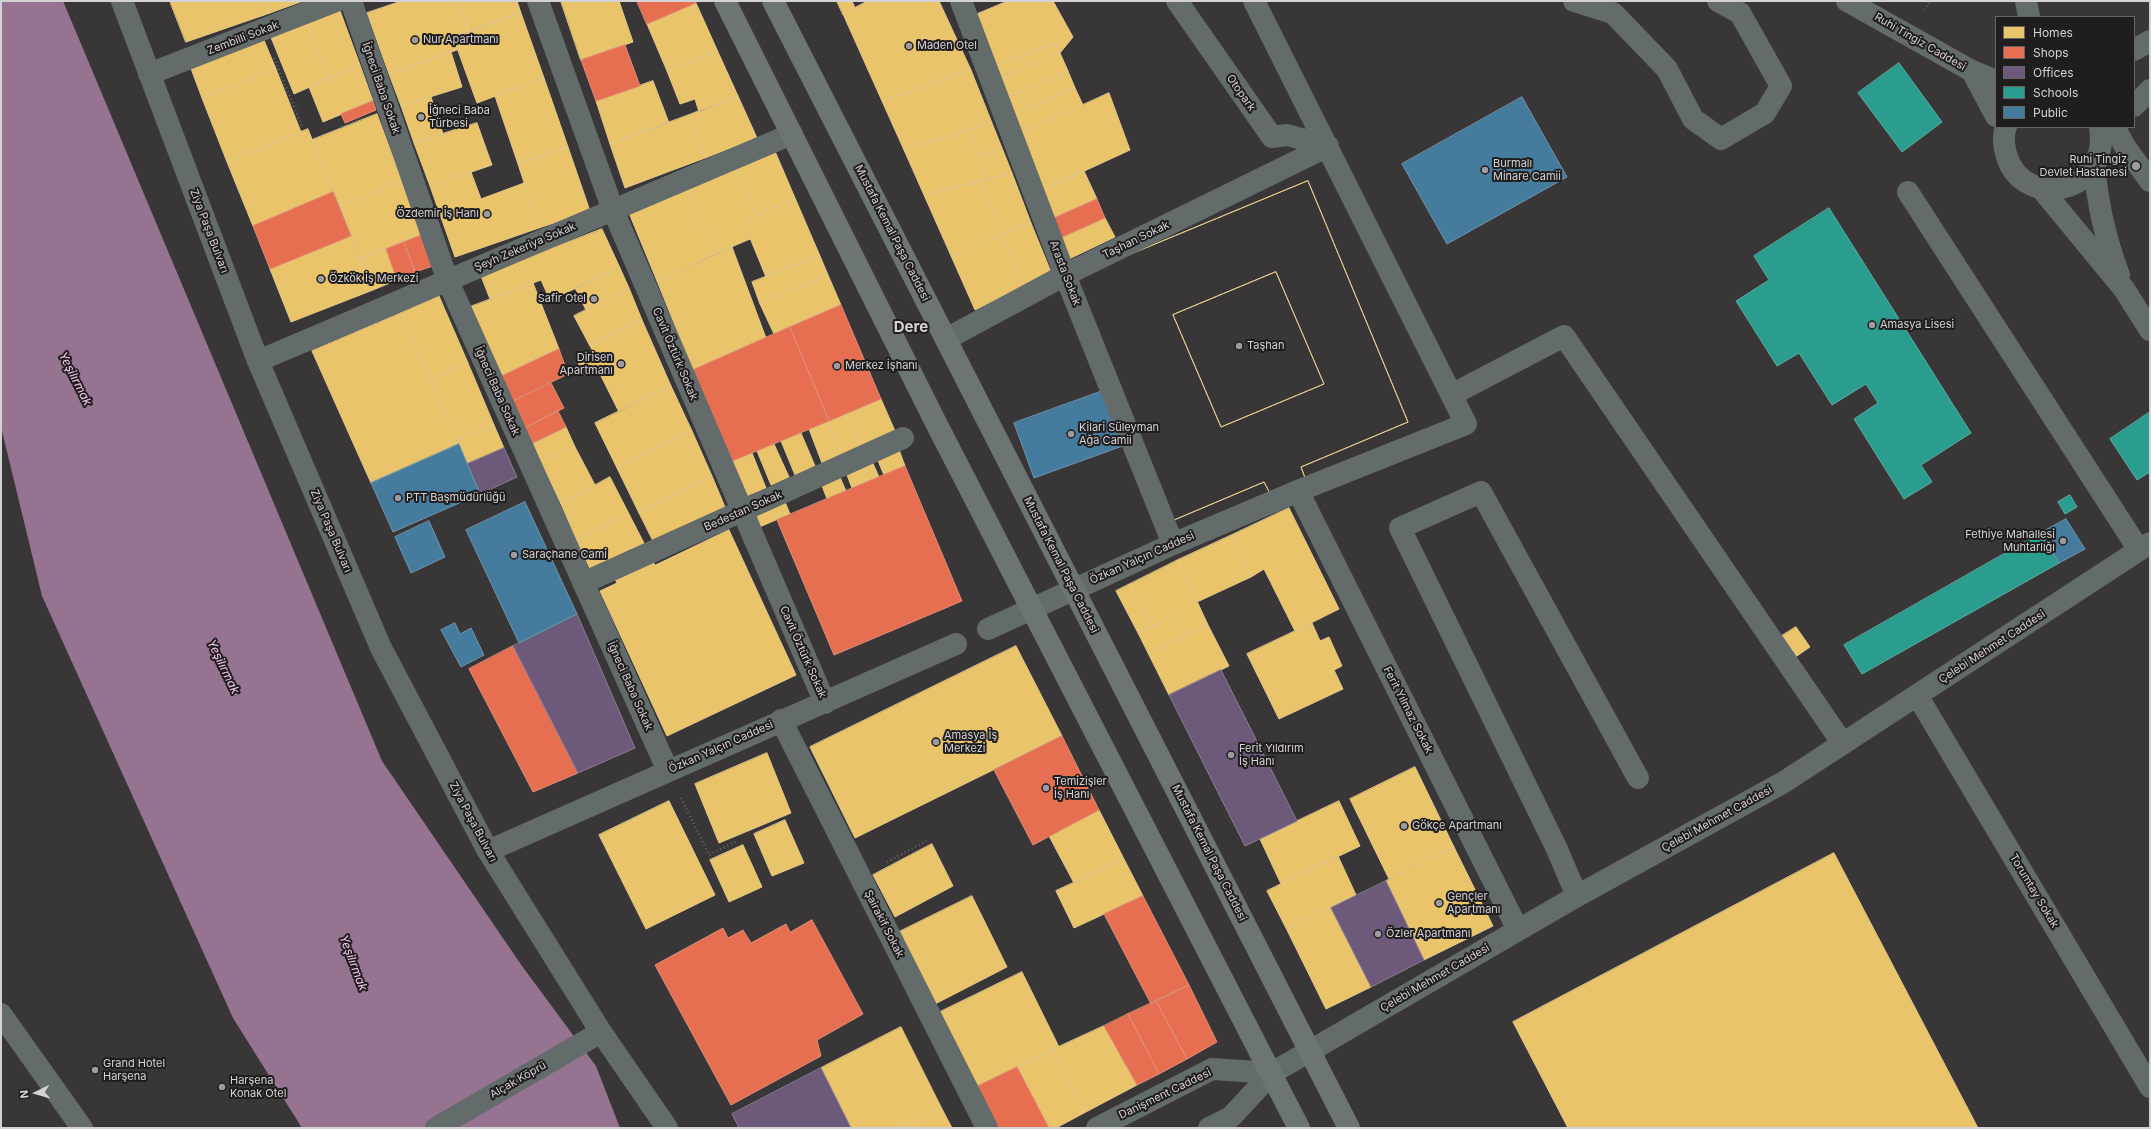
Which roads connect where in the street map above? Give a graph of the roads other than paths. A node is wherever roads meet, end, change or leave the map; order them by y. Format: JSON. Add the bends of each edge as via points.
{"nodes":[{"id":1,"x":122,"y":1,"type":"edge"},
{"id":2,"x":336,"y":1,"type":"edge"},
{"id":3,"x":351,"y":1,"type":"edge"},
{"id":4,"x":538,"y":1,"type":"edge"},
{"id":5,"x":725,"y":1,"type":"edge"},
{"id":6,"x":773,"y":1,"type":"edge"},
{"id":7,"x":961,"y":1,"type":"edge"},
{"id":8,"x":1178,"y":1,"type":"edge"},
{"id":9,"x":1254,"y":1,"type":"edge"},
{"id":10,"x":1574,"y":1,"type":"edge"},
{"id":11,"x":1718,"y":1,"type":"edge"},
{"id":12,"x":1847,"y":1,"type":"edge"},
{"id":13,"x":2026,"y":1,"type":"edge"},
{"id":14,"x":2029,"y":16,"type":"edge"},
{"id":15,"x":2150,"y":41,"type":"edge"},
{"id":16,"x":2135,"y":49,"type":"edge"},
{"id":17,"x":1972,"y":72,"type":"junction"},
{"id":18,"x":150,"y":74,"type":"junction"},
{"id":19,"x":1995,"y":80,"type":"edge"},
{"id":20,"x":2150,"y":90,"type":"edge"},
{"id":21,"x":2135,"y":105,"type":"edge"},
{"id":22,"x":1995,"y":113,"type":"edge"},
{"id":23,"x":2002,"y":128,"type":"edge"},
{"id":24,"x":2107,"y":130,"type":"edge"},
{"id":25,"x":792,"y":134,"type":"junction"},
{"id":26,"x":1328,"y":146,"type":"junction"},
{"id":27,"x":2094,"y":165,"type":"junction"},
{"id":28,"x":2150,"y":181,"type":"edge"},
{"id":29,"x":2040,"y":187,"type":"junction"},
{"id":30,"x":1908,"y":192,"type":"dead end"},
{"id":31,"x":613,"y":210,"type":"junction"},
{"id":32,"x":1065,"y":275,"type":"junction"},
{"id":33,"x":447,"y":279,"type":"junction"},
{"id":34,"x":2124,"y":289,"type":"junction"},
{"id":35,"x":2150,"y":330,"type":"edge"},
{"id":36,"x":946,"y":339,"type":"junction"},
{"id":37,"x":258,"y":361,"type":"junction"},
{"id":38,"x":1452,"y":394,"type":"junction"},
{"id":39,"x":903,"y":438,"type":"dead end"},
{"id":40,"x":1298,"y":491,"type":"junction"},
{"id":41,"x":742,"y":511,"type":"junction"},
{"id":42,"x":1173,"y":544,"type":"junction"},
{"id":43,"x":2145,"y":546,"type":"edge"},
{"id":44,"x":584,"y":583,"type":"junction"},
{"id":45,"x":1073,"y":588,"type":"junction"},
{"id":46,"x":1032,"y":609,"type":"junction"},
{"id":47,"x":988,"y":629,"type":"dead end"},
{"id":48,"x":956,"y":644,"type":"dead end"},
{"id":49,"x":1917,"y":695,"type":"junction"},
{"id":50,"x":825,"y":703,"type":"junction"},
{"id":51,"x":781,"y":720,"type":"junction"},
{"id":52,"x":1843,"y":744,"type":"junction"},
{"id":53,"x":668,"y":770,"type":"junction"},
{"id":54,"x":1638,"y":778,"type":"dead end"},
{"id":55,"x":488,"y":851,"type":"junction"},
{"id":56,"x":1577,"y":896,"type":"junction"},
{"id":57,"x":1518,"y":930,"type":"junction"},
{"id":58,"x":1,"y":1014,"type":"edge"},
{"id":59,"x":601,"y":1032,"type":"junction"},
{"id":60,"x":1309,"y":1050,"type":"junction"},
{"id":61,"x":1272,"y":1073,"type":"junction"},
{"id":62,"x":2150,"y":1088,"type":"edge"},
{"id":63,"x":82,"y":1128,"type":"edge"},
{"id":64,"x":436,"y":1128,"type":"edge"},
{"id":65,"x":652,"y":1128,"type":"edge"},
{"id":66,"x":667,"y":1128,"type":"edge"},
{"id":67,"x":987,"y":1128,"type":"edge"},
{"id":68,"x":1097,"y":1128,"type":"edge"},
{"id":69,"x":1209,"y":1128,"type":"edge"},
{"id":70,"x":1299,"y":1128,"type":"edge"},
{"id":71,"x":1349,"y":1128,"type":"edge"}],
"edges":[{"from":1,"to":18,"type":"street","name":"Ziya Paşa Bulvarı"},
{"from":2,"to":18,"type":"street","name":"Zembilli Sokak"},
{"from":3,"to":33,"type":"street","name":"İğneci Baba Sokak"},
{"from":4,"to":31,"type":"street","name":"Cavit Öztürk Sokak"},
{"from":5,"to":25,"type":"main road"},
{"from":6,"to":36,"type":"main road","name":"Mustafa Kemal Paşa Caddesi"},
{"from":7,"to":32,"type":"street","name":"Arasta Sokak"},
{"from":8,"to":26,"type":"street","name":"Otopark","via":[[1272,137],[1287,135]]},
{"from":9,"to":26,"type":"street"},
{"from":10,"to":11,"type":"street","via":[[1613,13],[1667,69],[1693,119],[1721,139],[1765,113],[1782,86],[1740,12]]},
{"from":12,"to":17,"type":"street","name":"Ruhi Tingiz Caddesi"},
{"from":13,"to":14,"type":"street"},
{"from":15,"to":16,"type":"street"},
{"from":17,"to":19,"type":"street","name":"Ruhi Tingiz Caddesi"},
{"from":17,"to":22,"type":"street","name":"Ruhi Tingiz Caddesi"},
{"from":18,"to":37,"type":"street","name":"Ziya Paşa Bulvarı"},
{"from":20,"to":21,"type":"street"},
{"from":23,"to":29,"type":"street","via":[[2004,148],[2009,163],[2019,176]]},
{"from":24,"to":27,"type":"street"},
{"from":24,"to":28,"type":"street","via":[[2126,148]]},
{"from":25,"to":31,"type":"street","name":"Şeyh Zekeriya Sokak"},
{"from":25,"to":46,"type":"main road"},
{"from":26,"to":32,"type":"street","name":"Taşhan Sokak"},
{"from":26,"to":38,"type":"street"},
{"from":27,"to":29,"type":"street","via":[[2080,181],[2065,188]]},
{"from":27,"to":34,"type":"street","via":[[2098,206]]},
{"from":29,"to":34,"type":"street"},
{"from":30,"to":43,"type":"street"},
{"from":31,"to":33,"type":"street","name":"Şeyh Zekeriya Sokak"},
{"from":31,"to":41,"type":"street","name":"Cavit Öztürk Sokak"},
{"from":32,"to":36,"type":"street","name":"Taşhan Sokak"},
{"from":32,"to":42,"type":"street","name":"Arasta Sokak"},
{"from":33,"to":37,"type":"street","name":"Şeyh Zekeriya Sokak"},
{"from":33,"to":44,"type":"street","name":"İğneci Baba Sokak"},
{"from":34,"to":35,"type":"street"},
{"from":36,"to":45,"type":"main road","name":"Mustafa Kemal Paşa Caddesi"},
{"from":37,"to":55,"type":"street","name":"Ziya Paşa Bulvarı","via":[[381,648]]},
{"from":38,"to":40,"type":"street","name":"Özkan Yalçın Caddesi","via":[[1466,424]]},
{"from":38,"to":52,"type":"street","via":[[1564,336]]},
{"from":39,"to":41,"type":"street","name":"Bedestan Sokak"},
{"from":40,"to":42,"type":"street","name":"Özkan Yalçın Caddesi"},
{"from":40,"to":57,"type":"street","name":"Ferit Yılmaz Sokak"},
{"from":41,"to":44,"type":"street","name":"Bedestan Sokak"},
{"from":41,"to":50,"type":"street","name":"Cavit Öztürk Sokak"},
{"from":42,"to":45,"type":"street","name":"Özkan Yalçın Caddesi"},
{"from":43,"to":49,"type":"street","name":"Çelebi Mehmet Caddesi"},
{"from":44,"to":53,"type":"street","name":"İğneci Baba Sokak"},
{"from":45,"to":46,"type":"street","name":"Özkan Yalçın Caddesi"},
{"from":45,"to":60,"type":"main road","name":"Mustafa Kemal Paşa Caddesi"},
{"from":46,"to":47,"type":"street","name":"Özkan Yalçın Caddesi"},
{"from":46,"to":61,"type":"main road"},
{"from":48,"to":50,"type":"street","name":"Özkan Yalçın Caddesi"},
{"from":49,"to":52,"type":"street","name":"Çelebi Mehmet Caddesi"},
{"from":49,"to":62,"type":"street","name":"Torumtay Sokak"},
{"from":50,"to":51,"type":"street","name":"Özkan Yalçın Caddesi"},
{"from":51,"to":53,"type":"street","name":"Özkan Yalçın Caddesi"},
{"from":51,"to":67,"type":"street","name":"Şairakif Sokak"},
{"from":52,"to":56,"type":"street","name":"Çelebi Mehmet Caddesi","via":[[1784,782]]},
{"from":53,"to":55,"type":"street","name":"Özkan Yalçın Caddesi"},
{"from":54,"to":56,"type":"street","via":[[1481,492],[1400,528]]},
{"from":55,"to":59,"type":"street","name":"Ziya Paşa Bulvarı"},
{"from":56,"to":57,"type":"street","name":"Çelebi Mehmet Caddesi"},
{"from":57,"to":60,"type":"street","name":"Çelebi Mehmet Caddesi"},
{"from":58,"to":63,"type":"street"},
{"from":59,"to":64,"type":"street","name":"Alçak Köprü"},
{"from":59,"to":65,"type":"street","name":"Ziya Paşa Bulvarı"},
{"from":59,"to":66,"type":"street","name":"Ziya Paşa Bulvarı"},
{"from":60,"to":61,"type":"street","name":"Çelebi Mehmet Caddesi"},
{"from":60,"to":71,"type":"main road","name":"Mustafa Kemal Paşa Caddesi"},
{"from":61,"to":68,"type":"street","name":"Danişment Caddesi","via":[[1212,1068]]},
{"from":61,"to":69,"type":"street","via":[[1231,1117]]},
{"from":61,"to":70,"type":"main road"}]}
